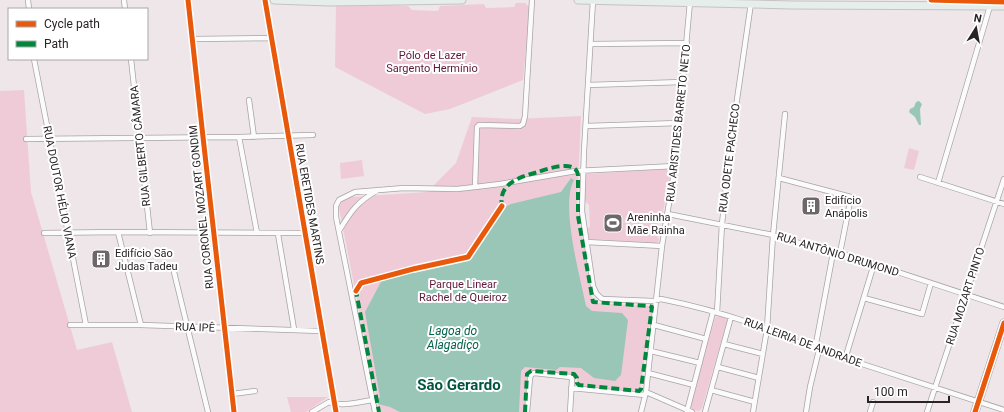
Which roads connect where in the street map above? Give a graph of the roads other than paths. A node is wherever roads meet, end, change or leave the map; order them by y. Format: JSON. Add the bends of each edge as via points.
{"nodes":[{"id":1,"x":188,"y":0,"type":"edge"},
{"id":2,"x":265,"y":0,"type":"edge"},
{"id":3,"x":274,"y":0,"type":"edge"},
{"id":4,"x":394,"y":0,"type":"edge"},
{"id":5,"x":462,"y":0,"type":"edge"},
{"id":6,"x":532,"y":0,"type":"edge"},
{"id":7,"x":578,"y":0,"type":"edge"},
{"id":8,"x":593,"y":0,"type":"edge"},
{"id":9,"x":690,"y":1,"type":"edge"},
{"id":10,"x":792,"y":2,"type":"edge"},
{"id":11,"x":751,"y":4,"type":"junction"},
{"id":12,"x":990,"y":6,"type":"junction"},
{"id":13,"x":1004,"y":6,"type":"edge"},
{"id":14,"x":271,"y":38,"type":"junction"},
{"id":15,"x":193,"y":39,"type":"junction"},
{"id":16,"x":687,"y":43,"type":"junction"},
{"id":17,"x":590,"y":44,"type":"junction"},
{"id":18,"x":34,"y":60,"type":"edge"},
{"id":19,"x":131,"y":60,"type":"edge"},
{"id":20,"x":683,"y":82,"type":"junction"},
{"id":21,"x":588,"y":85,"type":"junction"},
{"id":22,"x":249,"y":100,"type":"dead end"},
{"id":23,"x":785,"y":114,"type":"dead end"},
{"id":24,"x":679,"y":123,"type":"junction"},
{"id":25,"x":586,"y":126,"type":"junction"},
{"id":26,"x":313,"y":134,"type":"dead end"},
{"id":27,"x":288,"y":136,"type":"junction"},
{"id":28,"x":203,"y":137,"type":"junction"},
{"id":29,"x":239,"y":137,"type":"junction"},
{"id":30,"x":254,"y":137,"type":"junction"},
{"id":31,"x":139,"y":138,"type":"junction"},
{"id":32,"x":26,"y":139,"type":"dead end"},
{"id":33,"x":49,"y":139,"type":"junction"},
{"id":34,"x":675,"y":166,"type":"junction"},
{"id":35,"x":583,"y":170,"type":"junction"},
{"id":36,"x":920,"y":177,"type":"dead end"},
{"id":37,"x":779,"y":178,"type":"junction"},
{"id":38,"x":1004,"y":179,"type":"edge"},
{"id":39,"x":938,"y":183,"type":"junction"},
{"id":40,"x":475,"y":187,"type":"junction"},
{"id":41,"x":380,"y":190,"type":"junction"},
{"id":42,"x":996,"y":202,"type":"junction"},
{"id":43,"x":1004,"y":204,"type":"edge"},
{"id":44,"x":668,"y":214,"type":"junction"},
{"id":45,"x":722,"y":224,"type":"junction"},
{"id":46,"x":339,"y":231,"type":"junction"},
{"id":47,"x":68,"y":232,"type":"junction"},
{"id":48,"x":118,"y":232,"type":"junction"},
{"id":49,"x":44,"y":233,"type":"dead end"},
{"id":50,"x":150,"y":233,"type":"junction"},
{"id":51,"x":214,"y":233,"type":"junction"},
{"id":52,"x":257,"y":234,"type":"junction"},
{"id":53,"x":278,"y":234,"type":"junction"},
{"id":54,"x":305,"y":234,"type":"junction"},
{"id":55,"x":773,"y":234,"type":"junction"},
{"id":56,"x":586,"y":242,"type":"junction"},
{"id":57,"x":662,"y":246,"type":"junction"},
{"id":58,"x":840,"y":252,"type":"junction"},
{"id":59,"x":833,"y":253,"type":"junction"},
{"id":60,"x":874,"y":264,"type":"junction"},
{"id":61,"x":174,"y":272,"type":"dead end"},
{"id":62,"x":931,"y":283,"type":"junction"},
{"id":63,"x":966,"y":294,"type":"junction"},
{"id":64,"x":864,"y":298,"type":"junction"},
{"id":65,"x":657,"y":300,"type":"junction"},
{"id":66,"x":1004,"y":307,"type":"edge"},
{"id":67,"x":715,"y":313,"type":"junction"},
{"id":68,"x":731,"y":317,"type":"junction"},
{"id":69,"x":1004,"y":323,"type":"edge"},
{"id":70,"x":70,"y":325,"type":"dead end"},
{"id":71,"x":86,"y":325,"type":"junction"},
{"id":72,"x":141,"y":325,"type":"junction"},
{"id":73,"x":654,"y":325,"type":"junction"},
{"id":74,"x":188,"y":327,"type":"junction"},
{"id":75,"x":224,"y":328,"type":"junction"},
{"id":76,"x":768,"y":329,"type":"junction"},
{"id":77,"x":294,"y":330,"type":"junction"},
{"id":78,"x":321,"y":331,"type":"junction"},
{"id":79,"x":706,"y":339,"type":"junction"},
{"id":80,"x":724,"y":344,"type":"junction"},
{"id":81,"x":817,"y":350,"type":"junction"},
{"id":82,"x":651,"y":351,"type":"junction"},
{"id":83,"x":763,"y":354,"type":"junction"},
{"id":84,"x":846,"y":358,"type":"junction"},
{"id":85,"x":700,"y":363,"type":"junction"},
{"id":86,"x":718,"y":367,"type":"junction"},
{"id":87,"x":648,"y":373,"type":"junction"},
{"id":88,"x":759,"y":378,"type":"junction"},
{"id":89,"x":694,"y":385,"type":"junction"},
{"id":90,"x":571,"y":388,"type":"junction"},
{"id":91,"x":935,"y":388,"type":"junction"},
{"id":92,"x":711,"y":390,"type":"junction"},
{"id":93,"x":255,"y":391,"type":"dead end"},
{"id":94,"x":645,"y":393,"type":"junction"},
{"id":95,"x":232,"y":394,"type":"junction"},
{"id":96,"x":373,"y":400,"type":"junction"},
{"id":97,"x":755,"y":402,"type":"junction"},
{"id":98,"x":873,"y":402,"type":"dead end"},
{"id":99,"x":978,"y":402,"type":"junction"},
{"id":100,"x":334,"y":404,"type":"junction"},
{"id":101,"x":1004,"y":410,"type":"edge"},
{"id":102,"x":689,"y":411,"type":"edge"},
{"id":103,"x":208,"y":412,"type":"edge"},
{"id":104,"x":234,"y":412,"type":"edge"},
{"id":105,"x":312,"y":412,"type":"edge"},
{"id":106,"x":336,"y":412,"type":"edge"},
{"id":107,"x":375,"y":412,"type":"edge"},
{"id":108,"x":527,"y":412,"type":"edge"},
{"id":109,"x":570,"y":412,"type":"edge"},
{"id":110,"x":641,"y":412,"type":"edge"},
{"id":111,"x":705,"y":412,"type":"edge"},
{"id":112,"x":753,"y":412,"type":"edge"},
{"id":113,"x":806,"y":412,"type":"edge"},
{"id":114,"x":870,"y":412,"type":"edge"},
{"id":115,"x":927,"y":412,"type":"edge"},
{"id":116,"x":975,"y":412,"type":"edge"}],
"edges":[{"from":1,"to":15,"type":"street","name":"RUA CORONEL MOZART GONDIM"},
{"from":2,"to":14,"type":"street","name":"RUA ERETIDES MARTINS"},
{"from":3,"to":4,"type":"main road"},
{"from":4,"to":5,"type":"main road"},
{"from":6,"to":40,"type":"street","via":[[524,124],[479,125]]},
{"from":7,"to":8,"type":"main road"},
{"from":8,"to":9,"type":"main road"},
{"from":8,"to":17,"type":"street"},
{"from":9,"to":11,"type":"main road"},
{"from":9,"to":16,"type":"street","name":"RUA ARISTIDES BARRETO NETO"},
{"from":10,"to":11,"type":"main road"},
{"from":10,"to":12,"type":"main road"},
{"from":11,"to":45,"type":"street","name":"RUA ODETE PACHECO","via":[[731,140]]},
{"from":12,"to":13,"type":"main road"},
{"from":12,"to":39,"type":"street"},
{"from":14,"to":15,"type":"street"},
{"from":14,"to":27,"type":"street","name":"RUA ERETIDES MARTINS"},
{"from":15,"to":28,"type":"street","name":"RUA CORONEL MOZART GONDIM"},
{"from":16,"to":17,"type":"street"},
{"from":16,"to":20,"type":"street","name":"RUA ARISTIDES BARRETO NETO"},
{"from":17,"to":21,"type":"street"},
{"from":18,"to":33,"type":"street","name":"RUA DOUTOR HÉLIO VIANA"},
{"from":19,"to":31,"type":"street","name":"RUA GILBERTO CÂMARA"},
{"from":20,"to":21,"type":"street"},
{"from":20,"to":24,"type":"street","name":"RUA ARISTIDES BARRETO NETO"},
{"from":21,"to":25,"type":"street"},
{"from":22,"to":30,"type":"street"},
{"from":23,"to":37,"type":"street"},
{"from":24,"to":25,"type":"street"},
{"from":24,"to":34,"type":"street","name":"RUA ARISTIDES BARRETO NETO"},
{"from":25,"to":35,"type":"street"},
{"from":26,"to":27,"type":"street"},
{"from":27,"to":30,"type":"street"},
{"from":27,"to":54,"type":"street","name":"RUA ERETIDES MARTINS"},
{"from":28,"to":29,"type":"street"},
{"from":28,"to":31,"type":"street"},
{"from":28,"to":51,"type":"street","name":"RUA CORONEL MOZART GONDIM"},
{"from":29,"to":30,"type":"street"},
{"from":29,"to":52,"type":"street"},
{"from":31,"to":33,"type":"street"},
{"from":31,"to":50,"type":"street","name":"RUA GILBERTO CÂMARA"},
{"from":32,"to":33,"type":"street"},
{"from":33,"to":47,"type":"street","name":"RUA DOUTOR HÉLIO VIANA"},
{"from":34,"to":35,"type":"street"},
{"from":34,"to":44,"type":"street","name":"RUA ARISTIDES BARRETO NETO"},
{"from":35,"to":40,"type":"street"},
{"from":35,"to":56,"type":"street","via":[[582,211]]},
{"from":36,"to":39,"type":"street"},
{"from":37,"to":55,"type":"street"},
{"from":37,"to":58,"type":"street","via":[[851,197]]},
{"from":38,"to":42,"type":"street","name":"RUA MOZART PINTO"},
{"from":39,"to":42,"type":"street"},
{"from":40,"to":41,"type":"street"},
{"from":41,"to":46,"type":"street","via":[[360,202],[349,213]]},
{"from":41,"to":46,"type":"street","via":[[355,192],[339,200],[336,210]]},
{"from":42,"to":43,"type":"street"},
{"from":42,"to":63,"type":"street","name":"RUA MOZART PINTO"},
{"from":44,"to":45,"type":"street","name":"RUA ANTÔNIO DRUMOND"},
{"from":44,"to":57,"type":"street","name":"RUA ARISTIDES BARRETO NETO"},
{"from":45,"to":55,"type":"street","name":"RUA ANTÔNIO DRUMOND"},
{"from":45,"to":67,"type":"street","name":"RUA ODETE PACHECO"},
{"from":46,"to":96,"type":"street"},
{"from":47,"to":48,"type":"street"},
{"from":47,"to":49,"type":"street"},
{"from":47,"to":71,"type":"street","name":"RUA DOUTOR HÉLIO VIANA"},
{"from":48,"to":50,"type":"street"},
{"from":48,"to":72,"type":"street"},
{"from":50,"to":51,"type":"street"},
{"from":51,"to":52,"type":"street"},
{"from":51,"to":75,"type":"street","name":"RUA CORONEL MOZART GONDIM"},
{"from":52,"to":53,"type":"street"},
{"from":53,"to":54,"type":"street"},
{"from":53,"to":77,"type":"street"},
{"from":54,"to":78,"type":"street","name":"RUA ERETIDES MARTINS"},
{"from":55,"to":59,"type":"street","name":"RUA ANTÔNIO DRUMOND"},
{"from":55,"to":76,"type":"street"},
{"from":56,"to":57,"type":"street"},
{"from":56,"to":65,"type":"street","name":"RUA LEIRIA DE ANDRADE","via":[[598,296]]},
{"from":57,"to":65,"type":"street","name":"RUA ARISTIDES BARRETO NETO"},
{"from":58,"to":59,"type":"street","name":"RUA ANTÔNIO DRUMOND"},
{"from":58,"to":60,"type":"street","name":"RUA ANTÔNIO DRUMOND"},
{"from":59,"to":81,"type":"street"},
{"from":60,"to":62,"type":"street","name":"RUA ANTÔNIO DRUMOND"},
{"from":60,"to":64,"type":"street"},
{"from":61,"to":74,"type":"street"},
{"from":62,"to":63,"type":"street","name":"RUA ANTÔNIO DRUMOND"},
{"from":62,"to":64,"type":"street","via":[[922,314]]},
{"from":63,"to":66,"type":"street","name":"RUA ANTÔNIO DRUMOND"},
{"from":63,"to":91,"type":"street","name":"RUA MOZART PINTO"},
{"from":64,"to":84,"type":"street"},
{"from":65,"to":67,"type":"street","name":"RUA LEIRIA DE ANDRADE","via":[[677,302]]},
{"from":65,"to":73,"type":"street","name":"RUA ARISTIDES BARRETO NETO"},
{"from":67,"to":68,"type":"street","name":"RUA LEIRIA DE ANDRADE"},
{"from":67,"to":79,"type":"street","name":"RUA ODETE PACHECO"},
{"from":68,"to":76,"type":"street","name":"RUA LEIRIA DE ANDRADE"},
{"from":68,"to":80,"type":"street"},
{"from":69,"to":99,"type":"street"},
{"from":70,"to":71,"type":"street","name":"RUA IPÊ"},
{"from":71,"to":72,"type":"street","name":"RUA IPÊ"},
{"from":72,"to":74,"type":"street","name":"RUA IPÊ"},
{"from":73,"to":79,"type":"street"},
{"from":73,"to":82,"type":"street","name":"RUA ARISTIDES BARRETO NETO"},
{"from":74,"to":75,"type":"street","name":"RUA IPÊ"},
{"from":74,"to":103,"type":"street"},
{"from":75,"to":77,"type":"street","name":"RUA IPÊ"},
{"from":75,"to":95,"type":"street","name":"RUA CORONEL MOZART GONDIM"},
{"from":76,"to":81,"type":"street","name":"RUA LEIRIA DE ANDRADE"},
{"from":76,"to":83,"type":"street"},
{"from":77,"to":78,"type":"street","name":"RUA IPÊ"},
{"from":78,"to":100,"type":"street","name":"RUA ERETIDES MARTINS"},
{"from":79,"to":85,"type":"street","name":"RUA ODETE PACHECO"},
{"from":80,"to":83,"type":"street"},
{"from":80,"to":86,"type":"street"},
{"from":81,"to":84,"type":"street","name":"RUA LEIRIA DE ANDRADE"},
{"from":81,"to":113,"type":"street"},
{"from":82,"to":85,"type":"street"},
{"from":82,"to":87,"type":"street","name":"RUA ARISTIDES BARRETO NETO"},
{"from":83,"to":88,"type":"street"},
{"from":84,"to":91,"type":"street","name":"RUA LEIRIA DE ANDRADE"},
{"from":85,"to":89,"type":"street","name":"RUA ODETE PACHECO"},
{"from":86,"to":88,"type":"street"},
{"from":86,"to":92,"type":"street"},
{"from":87,"to":89,"type":"street"},
{"from":87,"to":94,"type":"street","name":"RUA ARISTIDES BARRETO NETO"},
{"from":88,"to":97,"type":"street"},
{"from":89,"to":102,"type":"street","name":"RUA ODETE PACHECO"},
{"from":90,"to":94,"type":"street"},
{"from":90,"to":108,"type":"street","via":[[570,376],[532,374],[529,380]]},
{"from":90,"to":109,"type":"street"},
{"from":91,"to":99,"type":"street","name":"RUA LEIRIA DE ANDRADE"},
{"from":91,"to":115,"type":"street","name":"RUA MOZART PINTO"},
{"from":92,"to":97,"type":"street"},
{"from":92,"to":111,"type":"street"},
{"from":93,"to":95,"type":"street"},
{"from":94,"to":102,"type":"street"},
{"from":94,"to":110,"type":"street","name":"RUA ARISTIDES BARRETO NETO"},
{"from":95,"to":104,"type":"street","name":"RUA CORONEL MOZART GONDIM"},
{"from":96,"to":100,"type":"street"},
{"from":96,"to":107,"type":"street"},
{"from":97,"to":112,"type":"street"},
{"from":98,"to":114,"type":"street"},
{"from":99,"to":101,"type":"street","name":"RUA LEIRIA DE ANDRADE"},
{"from":99,"to":116,"type":"street"},
{"from":100,"to":105,"type":"street","via":[[329,402]]},
{"from":100,"to":106,"type":"street","name":"RUA ERETIDES MARTINS"}]}
